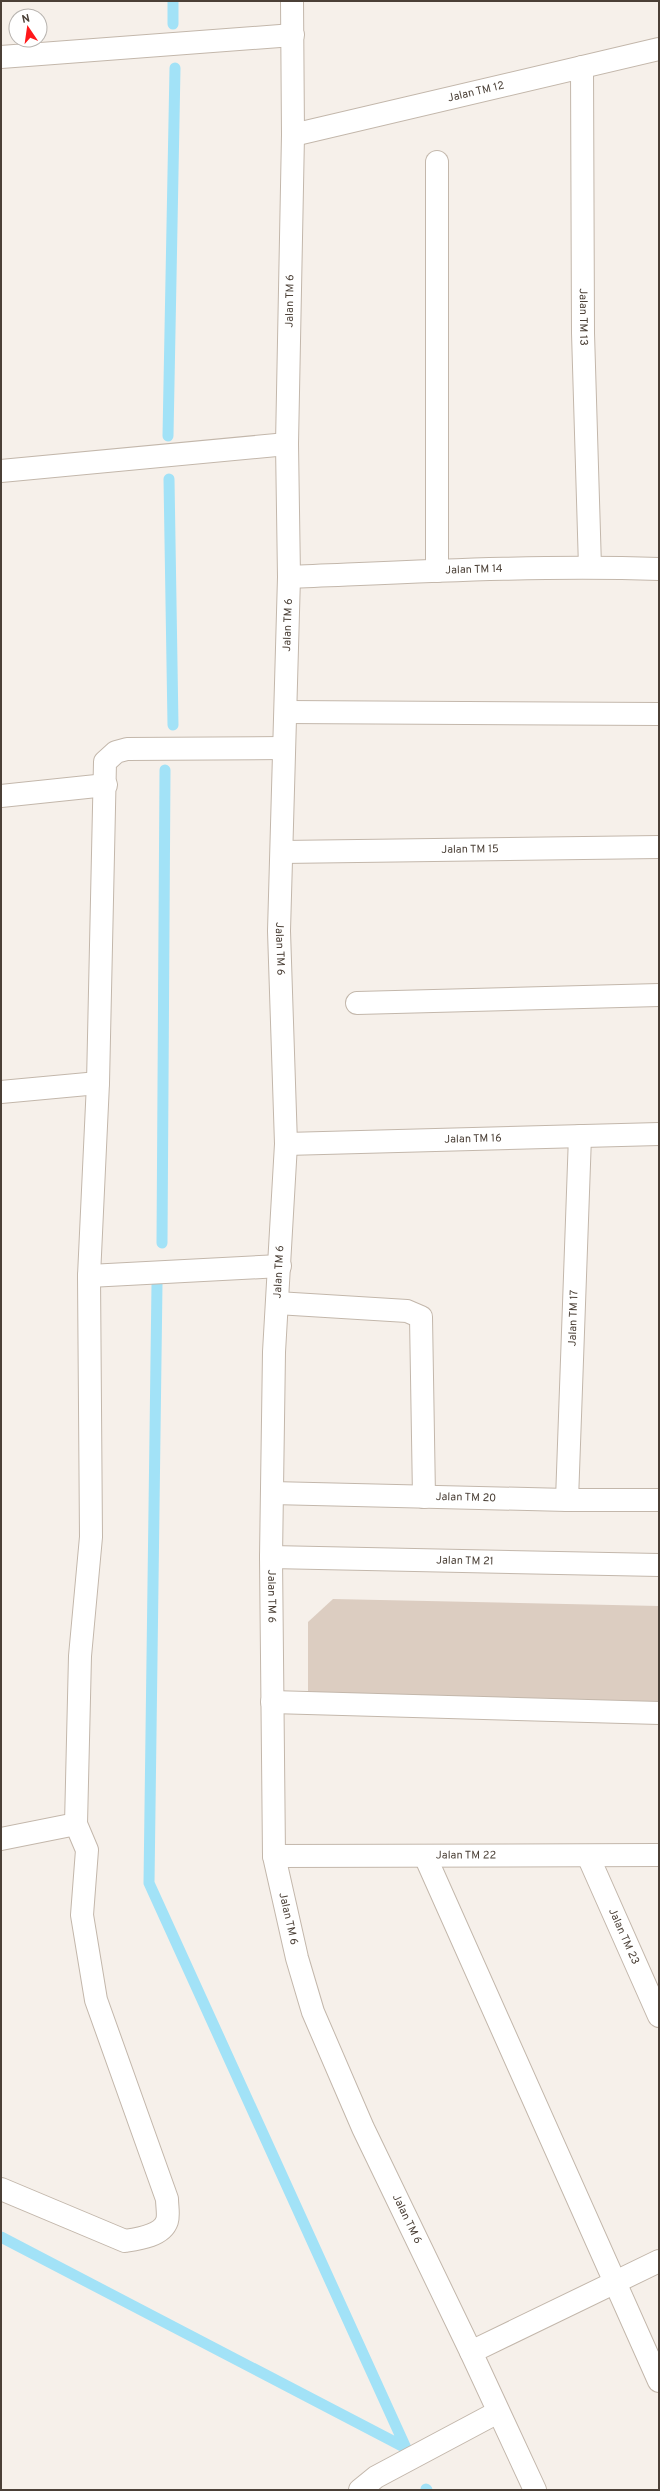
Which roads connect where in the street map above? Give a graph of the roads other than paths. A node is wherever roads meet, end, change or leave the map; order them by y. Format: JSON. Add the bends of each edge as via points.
{"nodes":[{"id":1,"x":292,"y":1,"type":"edge"},
{"id":2,"x":292,"y":35,"type":"junction"},
{"id":3,"x":659,"y":49,"type":"edge"},
{"id":4,"x":1,"y":57,"type":"edge"},
{"id":5,"x":582,"y":67,"type":"junction"},
{"id":6,"x":293,"y":135,"type":"junction"},
{"id":7,"x":437,"y":162,"type":"dead end"},
{"id":8,"x":287,"y":444,"type":"junction"},
{"id":9,"x":1,"y":471,"type":"edge"},
{"id":10,"x":590,"y":567,"type":"junction"},
{"id":11,"x":659,"y":569,"type":"edge"},
{"id":12,"x":437,"y":571,"type":"junction"},
{"id":13,"x":290,"y":577,"type":"junction"},
{"id":14,"x":286,"y":712,"type":"junction"},
{"id":15,"x":659,"y":714,"type":"edge"},
{"id":16,"x":284,"y":748,"type":"junction"},
{"id":17,"x":106,"y":785,"type":"junction"},
{"id":18,"x":1,"y":796,"type":"edge"},
{"id":19,"x":659,"y":847,"type":"edge"},
{"id":20,"x":282,"y":852,"type":"junction"},
{"id":21,"x":659,"y":995,"type":"edge"},
{"id":22,"x":357,"y":1003,"type":"dead end"},
{"id":23,"x":98,"y":1083,"type":"junction"},
{"id":24,"x":1,"y":1092,"type":"edge"},
{"id":25,"x":659,"y":1134,"type":"edge"},
{"id":26,"x":580,"y":1136,"type":"junction"},
{"id":27,"x":286,"y":1144,"type":"junction"},
{"id":28,"x":280,"y":1266,"type":"junction"},
{"id":29,"x":89,"y":1276,"type":"junction"},
{"id":30,"x":277,"y":1303,"type":"junction"},
{"id":31,"x":272,"y":1493,"type":"junction"},
{"id":32,"x":424,"y":1497,"type":"junction"},
{"id":33,"x":567,"y":1500,"type":"junction"},
{"id":34,"x":659,"y":1500,"type":"edge"},
{"id":35,"x":271,"y":1557,"type":"junction"},
{"id":36,"x":659,"y":1565,"type":"edge"},
{"id":37,"x":272,"y":1702,"type":"junction"},
{"id":38,"x":659,"y":1713,"type":"edge"},
{"id":39,"x":76,"y":1824,"type":"junction"},
{"id":40,"x":1,"y":1839,"type":"edge"},
{"id":41,"x":659,"y":1855,"type":"edge"},
{"id":42,"x":274,"y":1856,"type":"junction"},
{"id":43,"x":425,"y":1856,"type":"junction"},
{"id":44,"x":588,"y":1856,"type":"junction"},
{"id":45,"x":659,"y":2016,"type":"edge"},
{"id":46,"x":1,"y":2189,"type":"edge"},
{"id":47,"x":659,"y":2261,"type":"edge"},
{"id":48,"x":616,"y":2282,"type":"junction"},
{"id":49,"x":471,"y":2352,"type":"junction"},
{"id":50,"x":659,"y":2382,"type":"edge"},
{"id":51,"x":498,"y":2412,"type":"junction"},
{"id":52,"x":360,"y":2490,"type":"edge"},
{"id":53,"x":534,"y":2490,"type":"edge"}],
"edges":[{"from":1,"to":2,"type":"street","name":"Jalan TM 6"},
{"from":2,"to":4,"type":"street"},
{"from":2,"to":6,"type":"street","name":"Jalan TM 6"},
{"from":3,"to":5,"type":"street","name":"Jalan TM 12"},
{"from":5,"to":6,"type":"street","name":"Jalan TM 12"},
{"from":5,"to":10,"type":"street","name":"Jalan TM 13","via":[[583,333]]},
{"from":6,"to":8,"type":"street","name":"Jalan TM 6"},
{"from":7,"to":12,"type":"street"},
{"from":8,"to":9,"type":"street"},
{"from":8,"to":13,"type":"street","name":"Jalan TM 6"},
{"from":10,"to":11,"type":"street","name":"Jalan TM 14"},
{"from":10,"to":12,"type":"street","name":"Jalan TM 14"},
{"from":12,"to":13,"type":"street","name":"Jalan TM 14"},
{"from":13,"to":14,"type":"street","name":"Jalan TM 6"},
{"from":14,"to":15,"type":"street"},
{"from":14,"to":16,"type":"street","name":"Jalan TM 6"},
{"from":16,"to":17,"type":"street","via":[[127,749],[116,752],[105,762]]},
{"from":16,"to":20,"type":"street","name":"Jalan TM 6"},
{"from":17,"to":18,"type":"street"},
{"from":17,"to":23,"type":"street"},
{"from":19,"to":20,"type":"street","name":"Jalan TM 15"},
{"from":20,"to":27,"type":"street","name":"Jalan TM 6","via":[[279,931]]},
{"from":21,"to":22,"type":"street"},
{"from":23,"to":24,"type":"street"},
{"from":23,"to":29,"type":"street"},
{"from":25,"to":26,"type":"street","name":"Jalan TM 16"},
{"from":26,"to":27,"type":"street","name":"Jalan TM 16"},
{"from":26,"to":33,"type":"street","name":"Jalan TM 17"},
{"from":27,"to":28,"type":"street","name":"Jalan TM 6"},
{"from":28,"to":29,"type":"street"},
{"from":28,"to":30,"type":"street","name":"Jalan TM 6"},
{"from":29,"to":39,"type":"street","via":[[91,1537],[80,1656]]},
{"from":30,"to":31,"type":"street","name":"Jalan TM 6"},
{"from":30,"to":32,"type":"street","via":[[407,1311],[421,1317]]},
{"from":31,"to":32,"type":"street","name":"Jalan TM 20"},
{"from":31,"to":35,"type":"street","name":"Jalan TM 6"},
{"from":32,"to":33,"type":"street","name":"Jalan TM 20"},
{"from":33,"to":34,"type":"street","name":"Jalan TM 20"},
{"from":35,"to":36,"type":"street","name":"Jalan TM 21"},
{"from":35,"to":37,"type":"street","name":"Jalan TM 6"},
{"from":37,"to":38,"type":"street"},
{"from":37,"to":42,"type":"street","name":"Jalan TM 6"},
{"from":39,"to":40,"type":"street"},
{"from":39,"to":46,"type":"street","via":[[88,1850],[82,1915],[96,2000],[167,2199],[167,2222],[158,2231],[140,2239],[125,2241]]},
{"from":41,"to":44,"type":"street","name":"Jalan TM 22"},
{"from":42,"to":43,"type":"street","name":"Jalan TM 22"},
{"from":42,"to":49,"type":"street","name":"Jalan TM 6","via":[[297,1958],[313,2012],[363,2128]]},
{"from":43,"to":44,"type":"street","name":"Jalan TM 22"},
{"from":43,"to":48,"type":"street"},
{"from":44,"to":45,"type":"street","name":"Jalan TM 23"},
{"from":47,"to":48,"type":"street"},
{"from":48,"to":49,"type":"street"},
{"from":48,"to":50,"type":"street"},
{"from":49,"to":51,"type":"street","name":"Jalan TM 6"},
{"from":51,"to":52,"type":"street","via":[[376,2477]]},
{"from":51,"to":53,"type":"street","name":"Jalan TM 6"}]}
